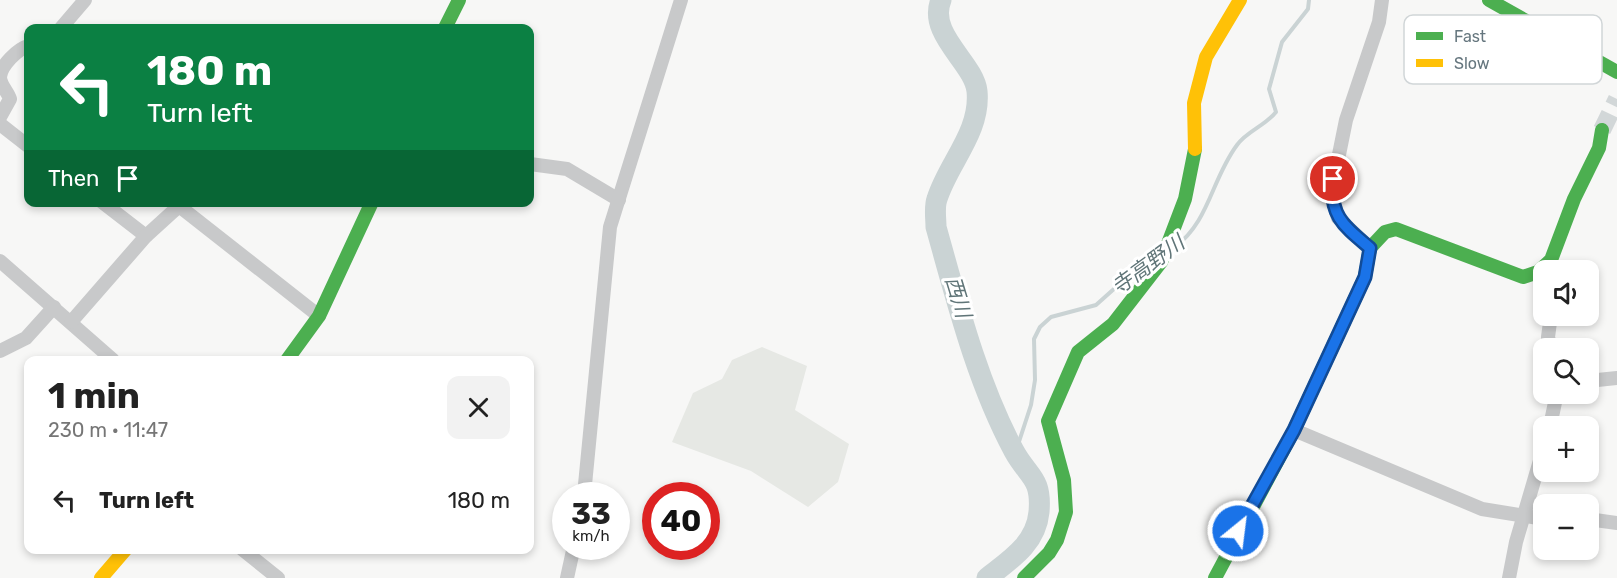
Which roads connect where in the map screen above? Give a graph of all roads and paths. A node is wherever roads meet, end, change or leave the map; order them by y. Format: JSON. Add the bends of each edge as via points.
{"nodes":[{"id":1,"x":85,"y":0,"type":"edge"},
{"id":2,"x":459,"y":0,"type":"edge"},
{"id":3,"x":681,"y":0,"type":"edge"},
{"id":4,"x":1240,"y":0,"type":"edge"},
{"id":5,"x":1382,"y":0,"type":"edge"},
{"id":6,"x":1490,"y":0,"type":"edge"},
{"id":7,"x":1516,"y":15,"type":"edge"},
{"id":8,"x":64,"y":24,"type":"edge"},
{"id":9,"x":447,"y":24,"type":"edge"},
{"id":10,"x":24,"y":47,"type":"edge"},
{"id":11,"x":1602,"y":63,"type":"edge"},
{"id":12,"x":1617,"y":72,"type":"edge"},
{"id":13,"x":0,"y":117,"type":"edge"},
{"id":14,"x":0,"y":124,"type":"edge"},
{"id":15,"x":1602,"y":130,"type":"tunnel mouth"},
{"id":16,"x":24,"y":143,"type":"edge"},
{"id":17,"x":534,"y":165,"type":"edge"},
{"id":18,"x":619,"y":200,"type":"junction"},
{"id":19,"x":108,"y":207,"type":"edge"},
{"id":20,"x":178,"y":207,"type":"edge"},
{"id":21,"x":180,"y":207,"type":"edge"},
{"id":22,"x":370,"y":207,"type":"edge"},
{"id":23,"x":146,"y":236,"type":"junction"},
{"id":24,"x":1370,"y":248,"type":"junction"},
{"id":25,"x":1555,"y":260,"type":"edge"},
{"id":26,"x":0,"y":261,"type":"edge"},
{"id":27,"x":1533,"y":274,"type":"edge"},
{"id":28,"x":54,"y":307,"type":"junction"},
{"id":29,"x":319,"y":316,"type":"junction"},
{"id":30,"x":71,"y":322,"type":"junction"},
{"id":31,"x":0,"y":351,"type":"edge"},
{"id":32,"x":109,"y":356,"type":"edge"},
{"id":33,"x":290,"y":356,"type":"edge"},
{"id":34,"x":1617,"y":378,"type":"edge"},
{"id":35,"x":1599,"y":380,"type":"edge"},
{"id":36,"x":1294,"y":430,"type":"junction"},
{"id":37,"x":585,"y":482,"type":"edge"},
{"id":38,"x":1533,"y":482,"type":"edge"},
{"id":39,"x":1523,"y":516,"type":"junction"},
{"id":40,"x":1533,"y":517,"type":"edge"},
{"id":41,"x":1599,"y":521,"type":"edge"},
{"id":42,"x":1617,"y":523,"type":"edge"},
{"id":43,"x":122,"y":554,"type":"edge"},
{"id":44,"x":248,"y":554,"type":"edge"},
{"id":45,"x":571,"y":560,"type":"edge"},
{"id":46,"x":101,"y":578,"type":"edge"},
{"id":47,"x":278,"y":578,"type":"edge"},
{"id":48,"x":567,"y":578,"type":"edge"},
{"id":49,"x":1024,"y":578,"type":"edge"},
{"id":50,"x":1215,"y":578,"type":"edge"},
{"id":51,"x":1509,"y":578,"type":"edge"}],
"edges":[{"from":1,"to":8,"type":"street"},
{"from":2,"to":9,"type":"street"},
{"from":3,"to":18,"type":"street"},
{"from":4,"to":49,"type":"street","via":[[1206,57],[1194,103],[1195,146],[1185,199],[1161,262],[1113,324],[1078,352],[1048,421],[1064,479],[1066,515],[1058,543]]},
{"from":5,"to":24,"type":"street","via":[[1379,22],[1346,120],[1331,194],[1338,218]]},
{"from":6,"to":7,"type":"street"},
{"from":10,"to":13,"type":"street","via":[[2,71],[2,83],[10,99]]},
{"from":11,"to":12,"type":"street"},
{"from":14,"to":16,"type":"street"},
{"from":15,"to":25,"type":"street","via":[[1599,148],[1574,199]]},
{"from":17,"to":18,"type":"street","via":[[567,169]]},
{"from":18,"to":37,"type":"street","via":[[606,249]]},
{"from":19,"to":23,"type":"street"},
{"from":20,"to":23,"type":"street"},
{"from":21,"to":29,"type":"street"},
{"from":22,"to":29,"type":"street"},
{"from":23,"to":30,"type":"street"},
{"from":24,"to":27,"type":"street","via":[[1385,232],[1396,229],[1523,277]]},
{"from":24,"to":36,"type":"street","via":[[1365,277]]},
{"from":26,"to":28,"type":"street"},
{"from":28,"to":30,"type":"street"},
{"from":28,"to":31,"type":"street","via":[[26,338]]},
{"from":29,"to":33,"type":"street"},
{"from":30,"to":32,"type":"street"},
{"from":34,"to":35,"type":"street"},
{"from":36,"to":39,"type":"street","via":[[1473,506]]},
{"from":36,"to":50,"type":"street"},
{"from":38,"to":39,"type":"street"},
{"from":39,"to":40,"type":"street"},
{"from":39,"to":51,"type":"street"},
{"from":41,"to":42,"type":"street"},
{"from":43,"to":46,"type":"street"},
{"from":44,"to":47,"type":"street"},
{"from":45,"to":48,"type":"street"}]}
